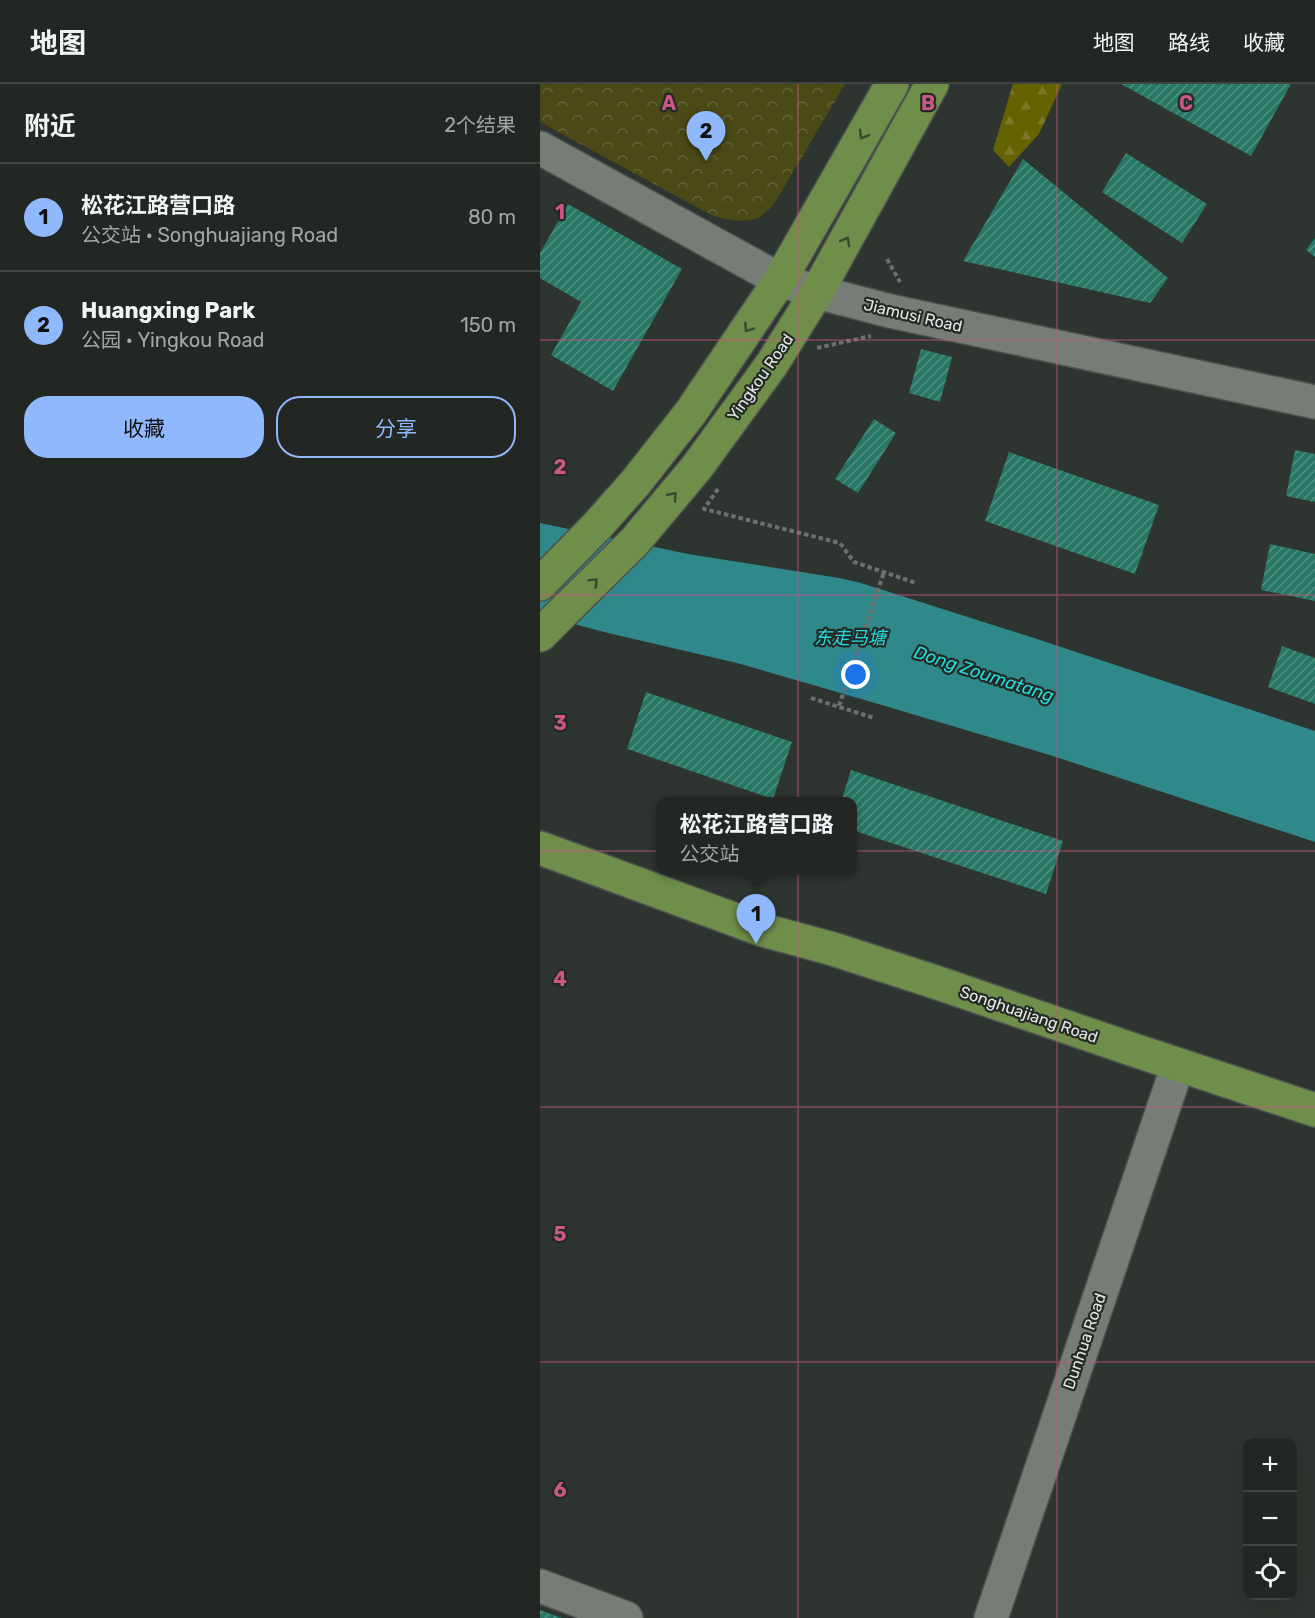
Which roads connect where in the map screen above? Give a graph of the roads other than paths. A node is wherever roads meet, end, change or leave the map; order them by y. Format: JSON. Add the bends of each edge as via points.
{"nodes":[{"id":1,"x":892,"y":84,"type":"edge"},
{"id":2,"x":932,"y":84,"type":"edge"},
{"id":3,"x":540,"y":148,"type":"edge"},
{"id":4,"x":780,"y":280,"type":"junction"},
{"id":5,"x":818,"y":292,"type":"junction"},
{"id":6,"x":1315,"y":402,"type":"edge"},
{"id":7,"x":540,"y":584,"type":"edge"},
{"id":8,"x":547,"y":629,"type":"edge"},
{"id":9,"x":540,"y":848,"type":"edge"},
{"id":10,"x":1178,"y":1065,"type":"junction"},
{"id":11,"x":1315,"y":1110,"type":"edge"},
{"id":12,"x":540,"y":1586,"type":"edge"},
{"id":13,"x":626,"y":1618,"type":"edge"},
{"id":14,"x":991,"y":1618,"type":"edge"}],
"edges":[{"from":1,"to":4,"type":"main road","one_way":true},
{"from":5,"to":2,"type":"main road","name":"Yingkou Road","one_way":true},
{"from":3,"to":4,"type":"street","name":"Jiamusi Road"},
{"from":4,"to":5,"type":"street","name":"Jiamusi Road"},
{"from":4,"to":7,"type":"main road","one_way":true,"via":[[691,412],[636,482]]},
{"from":5,"to":6,"type":"street","name":"Jiamusi Road","via":[[898,313]]},
{"from":8,"to":5,"type":"main road","name":"Yingkou Road","one_way":true,"via":[[635,541],[697,467],[772,364]]},
{"from":9,"to":10,"type":"main road","name":"Songhuajiang Road","via":[[763,930],[856,956]]},
{"from":10,"to":11,"type":"main road","name":"Songhuajiang Road"},
{"from":10,"to":14,"type":"street","name":"Dunhua Road"},
{"from":12,"to":13,"type":"street"}]}
